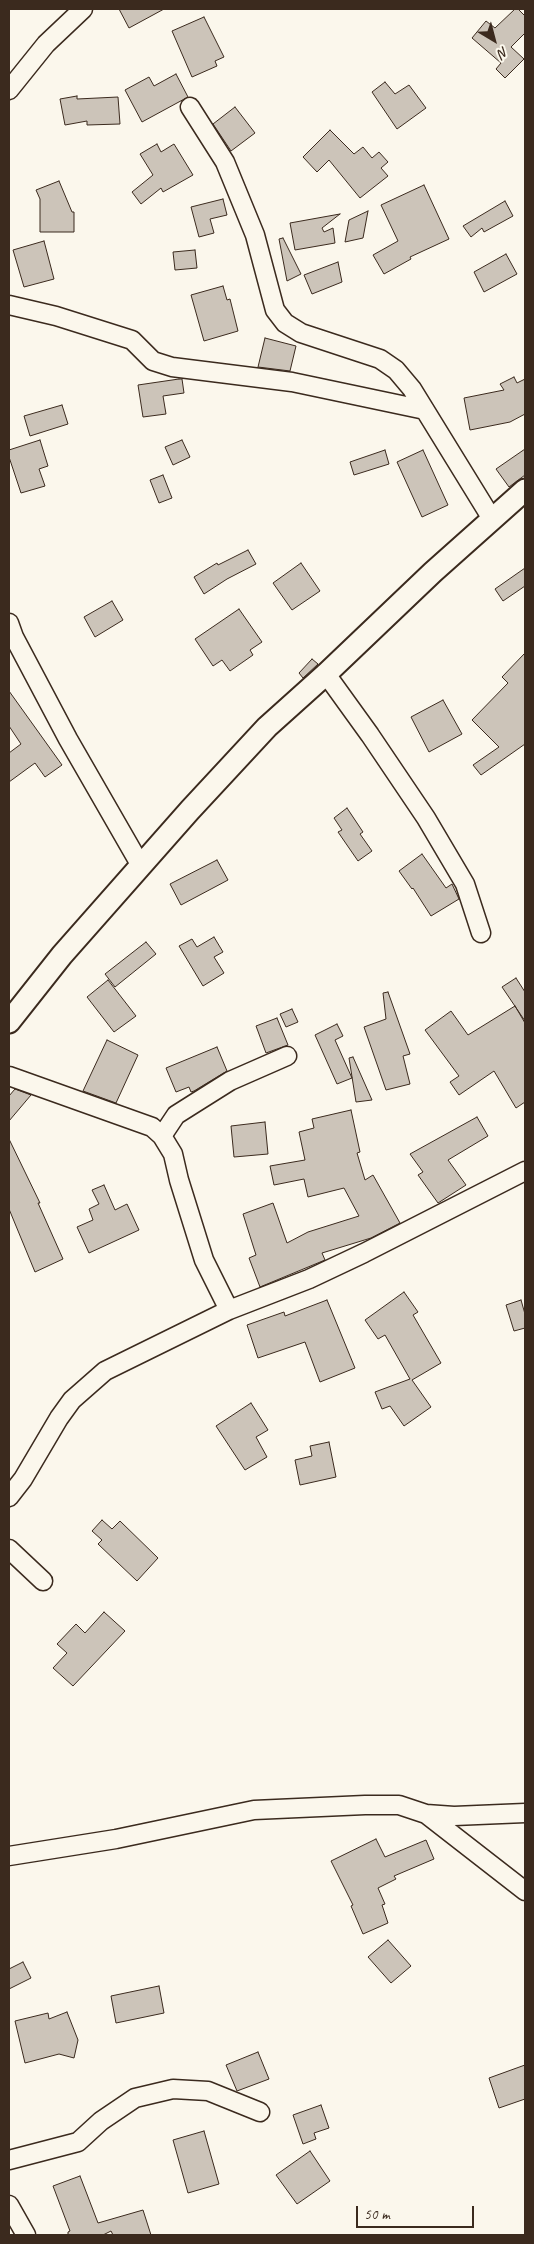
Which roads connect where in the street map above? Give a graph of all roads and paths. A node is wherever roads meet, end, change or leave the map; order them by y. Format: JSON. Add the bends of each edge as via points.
{"nodes":[{"id":1,"x":83,"y":9,"type":"edge"},
{"id":2,"x":9,"y":90,"type":"edge"},
{"id":3,"x":190,"y":108,"type":"dead end"},
{"id":4,"x":9,"y":305,"type":"edge"},
{"id":5,"x":425,"y":410,"type":"junction"},
{"id":6,"x":525,"y":490,"type":"edge"},
{"id":7,"x":492,"y":519,"type":"junction"},
{"id":8,"x":9,"y":623,"type":"edge"},
{"id":9,"x":326,"y":674,"type":"junction"},
{"id":10,"x":140,"y":866,"type":"junction"},
{"id":11,"x":481,"y":933,"type":"dead end"},
{"id":12,"x":9,"y":1022,"type":"edge"},
{"id":13,"x":287,"y":1056,"type":"dead end"},
{"id":14,"x":9,"y":1076,"type":"edge"},
{"id":15,"x":162,"y":1136,"type":"junction"},
{"id":16,"x":525,"y":1171,"type":"edge"},
{"id":17,"x":229,"y":1310,"type":"junction"},
{"id":18,"x":9,"y":1497,"type":"edge"},
{"id":19,"x":9,"y":1549,"type":"edge"},
{"id":20,"x":43,"y":1582,"type":"dead end"},
{"id":21,"x":525,"y":1813,"type":"edge"},
{"id":22,"x":426,"y":1814,"type":"junction"},
{"id":23,"x":9,"y":1856,"type":"edge"},
{"id":24,"x":525,"y":1891,"type":"edge"},
{"id":25,"x":260,"y":2112,"type":"dead end"},
{"id":26,"x":9,"y":2160,"type":"edge"},
{"id":27,"x":9,"y":2205,"type":"edge"},
{"id":28,"x":26,"y":2235,"type":"edge"}],
"edges":[{"from":1,"to":2,"type":"street","via":[[46,44]]},
{"from":3,"to":5,"type":"street","via":[[225,162],[255,234],[276,310],[285,323],[301,333],[380,359],[396,370]]},
{"from":4,"to":5,"type":"street","via":[[132,340],[153,361],[161,364],[292,382]]},
{"from":5,"to":7,"type":"street"},
{"from":6,"to":7,"type":"street"},
{"from":7,"to":9,"type":"street"},
{"from":8,"to":10,"type":"street","via":[[68,739]]},
{"from":9,"to":10,"type":"street","via":[[267,727]]},
{"from":9,"to":11,"type":"street","via":[[431,827],[465,884]]},
{"from":10,"to":12,"type":"street"},
{"from":13,"to":15,"type":"street","via":[[230,1082],[176,1115]]},
{"from":14,"to":15,"type":"street","via":[[152,1128]]},
{"from":15,"to":17,"type":"street","via":[[173,1154],[204,1260]]},
{"from":16,"to":17,"type":"street","via":[[309,1279]]},
{"from":17,"to":18,"type":"street","via":[[105,1371],[72,1400]]},
{"from":19,"to":20,"type":"street"},
{"from":21,"to":22,"type":"street"},
{"from":22,"to":23,"type":"street","via":[[399,1805],[254,1810],[116,1839]]},
{"from":22,"to":24,"type":"street"},
{"from":25,"to":26,"type":"street","via":[[208,2091],[173,2089],[135,2098],[101,2120],[78,2142]]},
{"from":27,"to":28,"type":"street"}]}
